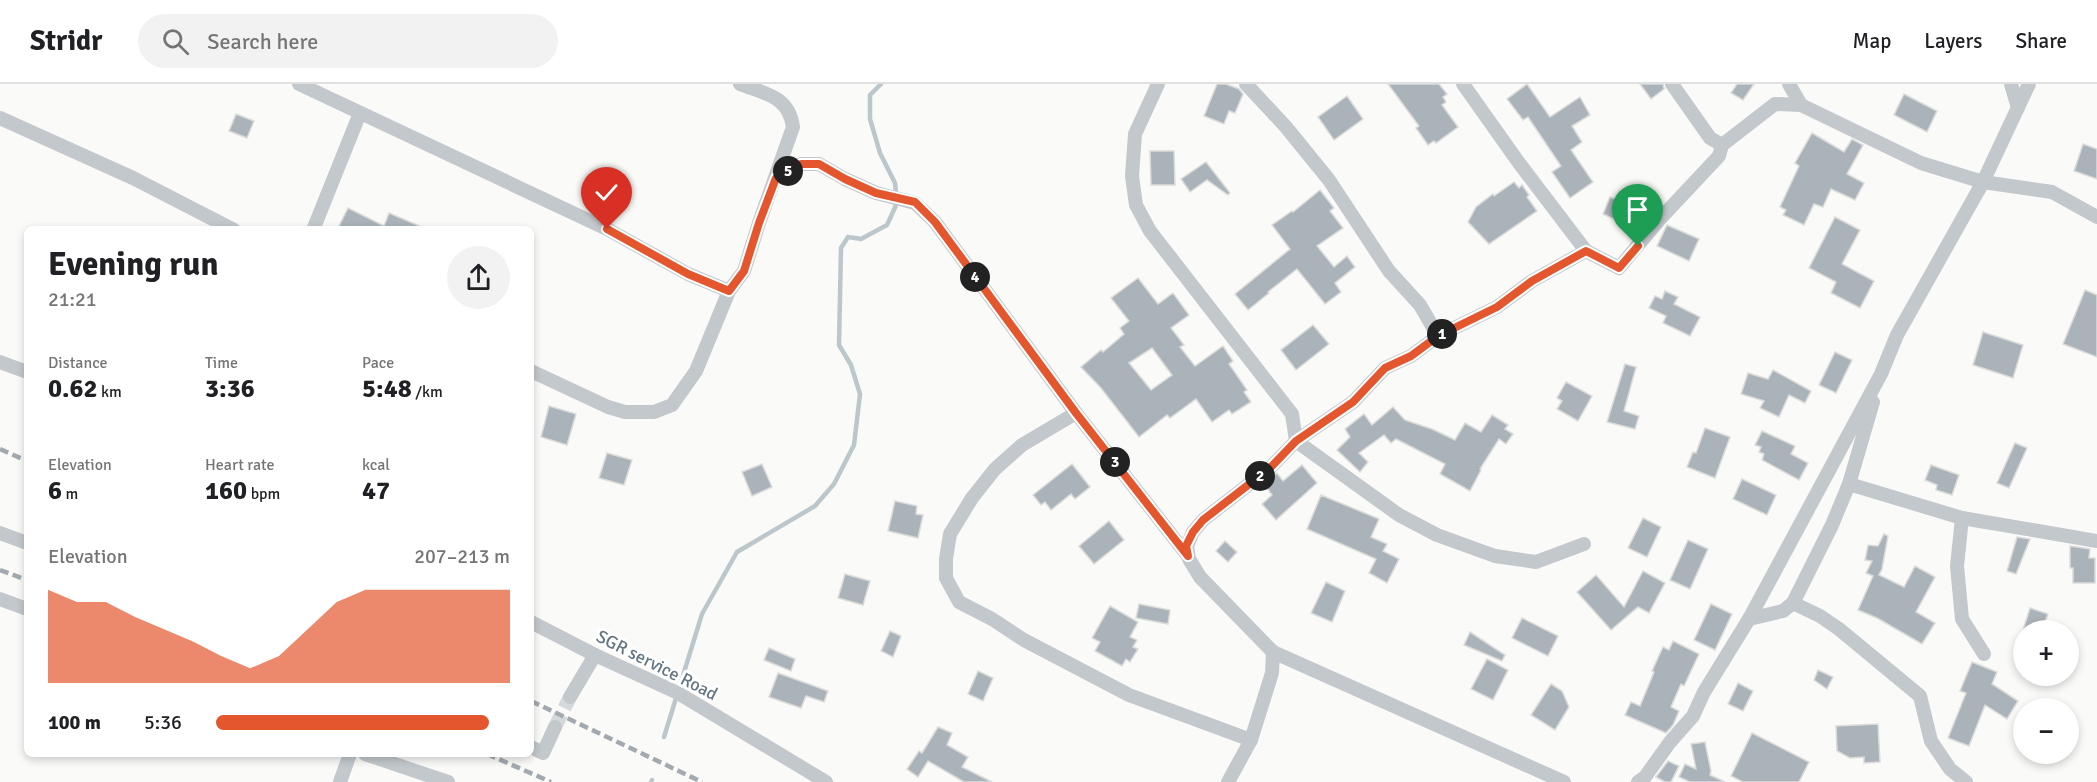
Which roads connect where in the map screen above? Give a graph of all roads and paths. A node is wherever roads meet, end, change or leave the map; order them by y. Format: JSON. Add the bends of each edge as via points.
{"nodes":[{"id":1,"x":299,"y":84,"type":"edge"},
{"id":2,"x":740,"y":84,"type":"edge"},
{"id":3,"x":1158,"y":84,"type":"edge"},
{"id":4,"x":1246,"y":84,"type":"edge"},
{"id":5,"x":1463,"y":84,"type":"edge"},
{"id":6,"x":1672,"y":84,"type":"edge"},
{"id":7,"x":1789,"y":84,"type":"edge"},
{"id":8,"x":2011,"y":84,"type":"edge"},
{"id":9,"x":2029,"y":84,"type":"edge"},
{"id":10,"x":1801,"y":105,"type":"junction"},
{"id":11,"x":2018,"y":108,"type":"junction"},
{"id":12,"x":360,"y":113,"type":"junction"},
{"id":13,"x":0,"y":118,"type":"edge"},
{"id":14,"x":1722,"y":145,"type":"junction"},
{"id":15,"x":776,"y":178,"type":"junction"},
{"id":16,"x":1983,"y":182,"type":"junction"},
{"id":17,"x":2097,"y":217,"type":"edge"},
{"id":18,"x":226,"y":226,"type":"edge"},
{"id":19,"x":315,"y":226,"type":"edge"},
{"id":20,"x":1586,"y":251,"type":"junction"},
{"id":21,"x":729,"y":291,"type":"junction"},
{"id":22,"x":1438,"y":336,"type":"junction"},
{"id":23,"x":0,"y":362,"type":"edge"},
{"id":24,"x":24,"y":371,"type":"edge"},
{"id":25,"x":534,"y":372,"type":"edge"},
{"id":26,"x":1881,"y":374,"type":"junction"},
{"id":27,"x":1076,"y":413,"type":"junction"},
{"id":28,"x":1296,"y":441,"type":"junction"},
{"id":29,"x":1849,"y":484,"type":"junction"},
{"id":30,"x":1962,"y":518,"type":"junction"},
{"id":31,"x":0,"y":533,"type":"edge"},
{"id":32,"x":2097,"y":541,"type":"edge"},
{"id":33,"x":24,"y":542,"type":"edge"},
{"id":34,"x":1584,"y":544,"type":"dead end"},
{"id":35,"x":1188,"y":556,"type":"junction"},
{"id":36,"x":0,"y":599,"type":"edge"},
{"id":37,"x":1793,"y":603,"type":"junction"},
{"id":38,"x":24,"y":605,"type":"edge"},
{"id":39,"x":1749,"y":619,"type":"junction"},
{"id":40,"x":534,"y":624,"type":"edge"},
{"id":41,"x":1273,"y":652,"type":"junction"},
{"id":42,"x":1984,"y":654,"type":"dead end"},
{"id":43,"x":595,"y":655,"type":"junction"},
{"id":44,"x":570,"y":697,"type":"tunnel mouth"},
{"id":45,"x":555,"y":728,"type":"tunnel mouth"},
{"id":46,"x":1251,"y":740,"type":"junction"},
{"id":47,"x":534,"y":748,"type":"edge"},
{"id":48,"x":349,"y":757,"type":"edge"},
{"id":49,"x":374,"y":757,"type":"edge"},
{"id":50,"x":340,"y":782,"type":"edge"},
{"id":51,"x":448,"y":782,"type":"edge"},
{"id":52,"x":826,"y":782,"type":"edge"},
{"id":53,"x":1228,"y":782,"type":"edge"},
{"id":54,"x":1564,"y":782,"type":"edge"},
{"id":55,"x":1638,"y":782,"type":"edge"},
{"id":56,"x":1966,"y":782,"type":"edge"}],
"edges":[{"from":1,"to":12,"type":"street"},
{"from":2,"to":15,"type":"street","via":[[779,100],[791,114],[793,127]]},
{"from":3,"to":28,"type":"street","via":[[1135,134],[1132,176],[1136,205],[1150,231],[1292,414]]},
{"from":4,"to":22,"type":"street","via":[[1329,180],[1389,271],[1420,305]]},
{"from":5,"to":20,"type":"street"},
{"from":6,"to":14,"type":"street","via":[[1710,138]]},
{"from":7,"to":10,"type":"street"},
{"from":8,"to":11,"type":"street"},
{"from":9,"to":11,"type":"street"},
{"from":10,"to":14,"type":"street","via":[[1775,104]]},
{"from":10,"to":16,"type":"street","via":[[1921,163]]},
{"from":11,"to":16,"type":"street"},
{"from":12,"to":19,"type":"street"},
{"from":12,"to":21,"type":"street"},
{"from":13,"to":18,"type":"street","via":[[133,178]]},
{"from":14,"to":20,"type":"street","via":[[1719,156],[1619,268]]},
{"from":15,"to":21,"type":"street","via":[[744,271]]},
{"from":15,"to":27,"type":"street","via":[[801,164],[819,164],[845,179],[915,202],[935,222]]},
{"from":16,"to":17,"type":"street","via":[[2052,192]]},
{"from":16,"to":26,"type":"street","via":[[1897,335]]},
{"from":20,"to":22,"type":"street","via":[[1532,281],[1497,307]]},
{"from":21,"to":25,"type":"street","via":[[696,370],[672,405],[654,412],[625,412]]},
{"from":22,"to":28,"type":"street","via":[[1411,356],[1385,368],[1353,402]]},
{"from":23,"to":24,"type":"street"},
{"from":26,"to":29,"type":"street"},
{"from":26,"to":39,"type":"street"},
{"from":27,"to":35,"type":"street"},
{"from":27,"to":46,"type":"street","via":[[1022,445],[995,469],[972,498],[950,534],[946,578],[959,602],[1056,657],[1129,695]]},
{"from":28,"to":34,"type":"street","via":[[1399,515],[1437,535],[1495,556],[1536,562]]},
{"from":28,"to":35,"type":"street","via":[[1270,468],[1203,520],[1186,546]]},
{"from":29,"to":30,"type":"street"},
{"from":29,"to":37,"type":"street"},
{"from":30,"to":32,"type":"street"},
{"from":30,"to":42,"type":"street","via":[[1957,566],[1962,619]]},
{"from":31,"to":33,"type":"street"},
{"from":35,"to":41,"type":"street","via":[[1200,577]]},
{"from":36,"to":38,"type":"street"},
{"from":37,"to":39,"type":"street","via":[[1783,611]]},
{"from":37,"to":56,"type":"street","via":[[1839,629],[1920,696],[1931,741],[1950,768]]},
{"from":39,"to":55,"type":"street","via":[[1693,716]]},
{"from":40,"to":43,"type":"street","name":"SGR service Road"},
{"from":41,"to":46,"type":"street","via":[[1272,673]]},
{"from":41,"to":54,"type":"street"},
{"from":43,"to":44,"type":"street"},
{"from":43,"to":52,"type":"street","name":"SGR service Road","via":[[678,693]]},
{"from":45,"to":47,"type":"street","via":[[543,753]]},
{"from":46,"to":53,"type":"street"},
{"from":48,"to":50,"type":"street"},
{"from":49,"to":51,"type":"street"}]}
